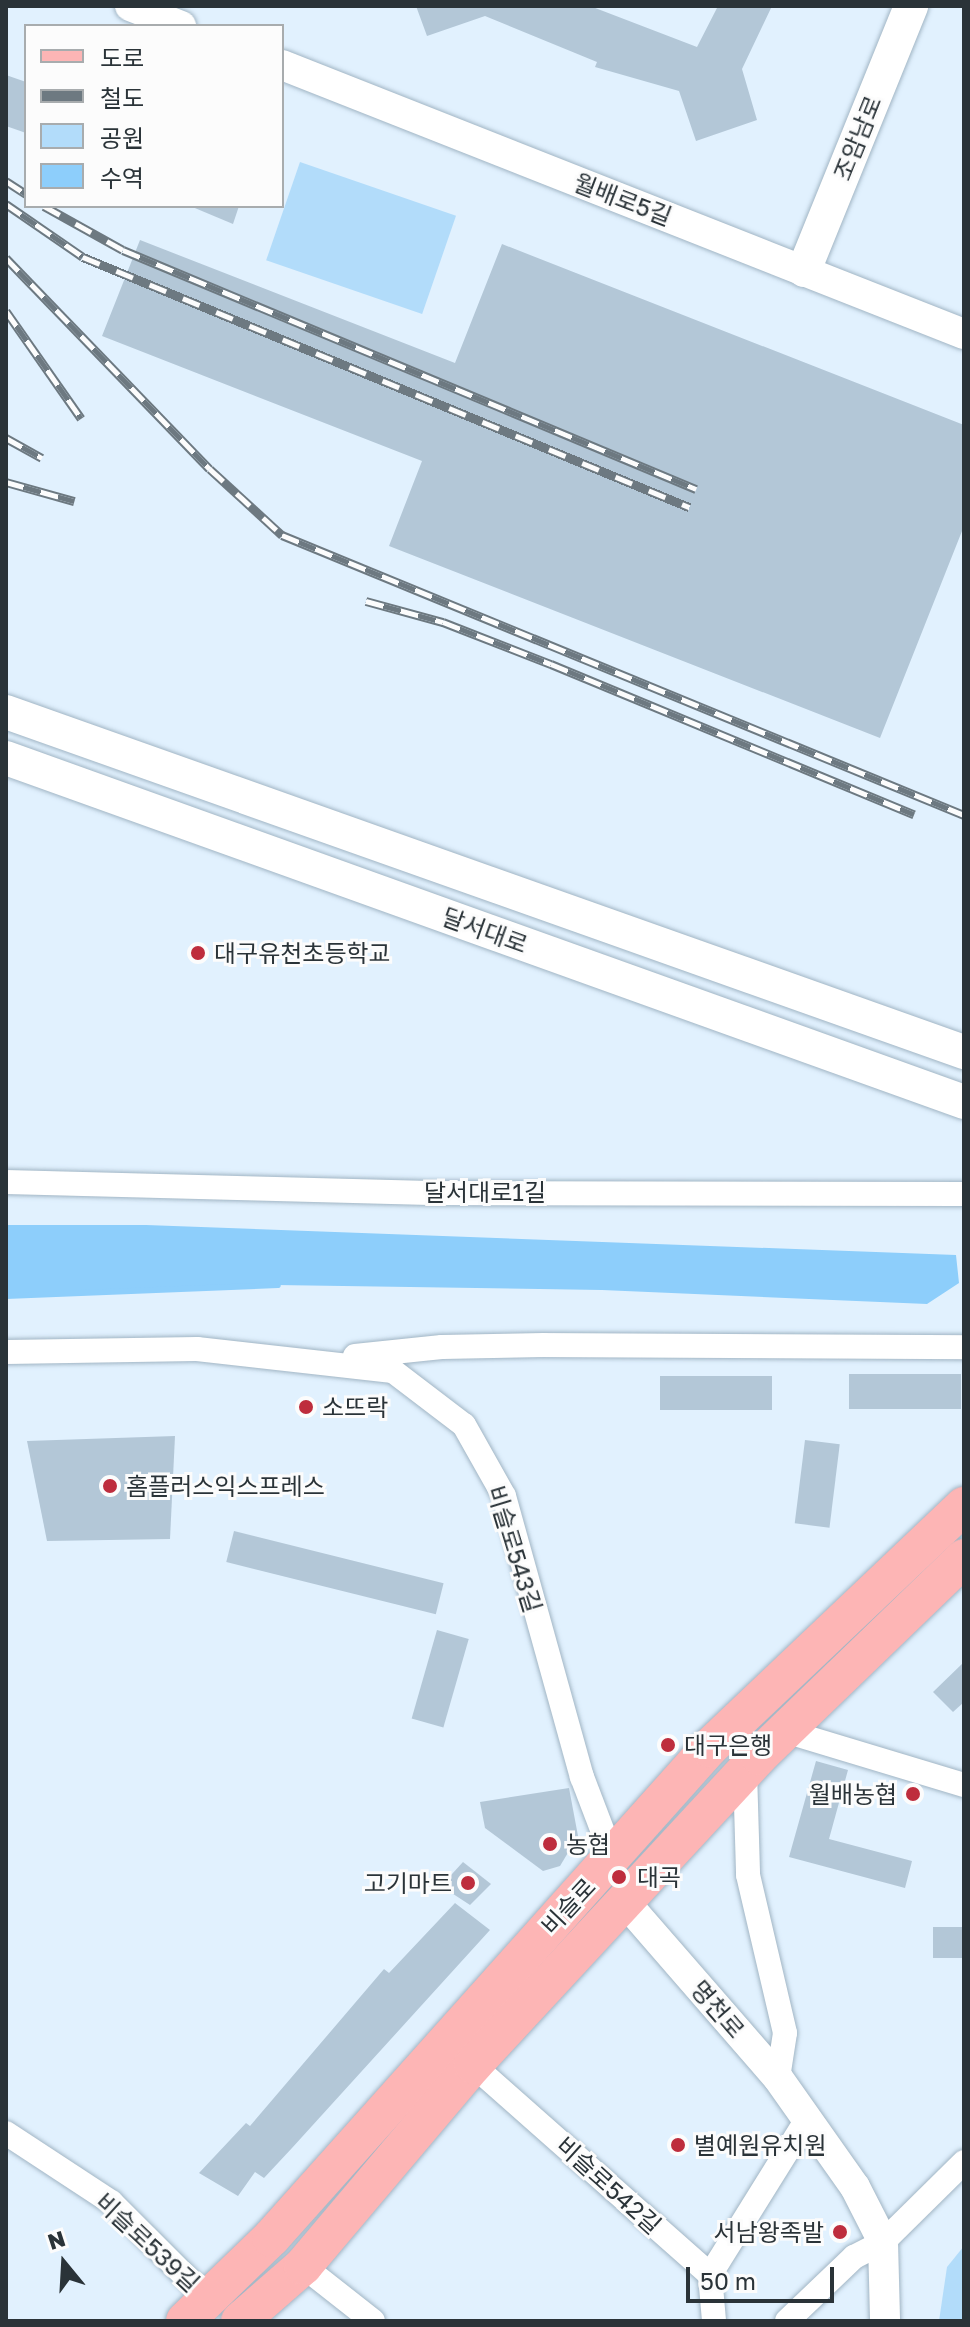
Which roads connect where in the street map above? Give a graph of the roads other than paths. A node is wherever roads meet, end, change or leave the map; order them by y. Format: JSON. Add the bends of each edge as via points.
{"nodes":[{"id":1,"x":130,"y":6,"type":"edge"},
{"id":2,"x":911,"y":6,"type":"edge"},
{"id":3,"x":176,"y":24,"type":"edge"},
{"id":4,"x":284,"y":66,"type":"edge"},
{"id":5,"x":804,"y":270,"type":"junction"},
{"id":6,"x":964,"y":334,"type":"edge"},
{"id":7,"x":6,"y":712,"type":"edge"},
{"id":8,"x":6,"y":758,"type":"edge"},
{"id":9,"x":964,"y":1052,"type":"edge"},
{"id":10,"x":964,"y":1102,"type":"edge"},
{"id":11,"x":6,"y":1182,"type":"edge"},
{"id":12,"x":964,"y":1194,"type":"edge"},
{"id":13,"x":964,"y":1347,"type":"edge"},
{"id":14,"x":6,"y":1352,"type":"edge"},
{"id":15,"x":296,"y":1360,"type":"junction"},
{"id":16,"x":964,"y":1506,"type":"edge"},
{"id":17,"x":964,"y":1558,"type":"edge"},
{"id":18,"x":785,"y":1731,"type":"junction"},
{"id":19,"x":745,"y":1771,"type":"junction"},
{"id":20,"x":964,"y":1785,"type":"edge"},
{"id":21,"x":613,"y":1858,"type":"junction"},
{"id":22,"x":625,"y":1902,"type":"junction"},
{"id":23,"x":473,"y":2065,"type":"junction"},
{"id":24,"x":778,"y":2078,"type":"junction"},
{"id":25,"x":807,"y":2119,"type":"junction"},
{"id":26,"x":6,"y":2133,"type":"edge"},
{"id":27,"x":964,"y":2162,"type":"edge"},
{"id":28,"x":883,"y":2242,"type":"junction"},
{"id":29,"x":303,"y":2266,"type":"junction"},
{"id":30,"x":710,"y":2275,"type":"junction"},
{"id":31,"x":197,"y":2310,"type":"edge"},
{"id":32,"x":240,"y":2321,"type":"edge"},
{"id":33,"x":373,"y":2321,"type":"edge"},
{"id":34,"x":714,"y":2321,"type":"edge"},
{"id":35,"x":787,"y":2321,"type":"edge"},
{"id":36,"x":885,"y":2321,"type":"edge"}],
"edges":[{"from":1,"to":3,"type":"street"},
{"from":2,"to":5,"type":"main road","name":"조암남로"},
{"from":4,"to":5,"type":"street","name":"월배로5길"},
{"from":5,"to":6,"type":"street","name":"월배로5길"},
{"from":7,"to":9,"type":"main road","name":"달서대로"},
{"from":8,"to":10,"type":"main road","name":"달서대로"},
{"from":11,"to":12,"type":"street","name":"달서대로1길","via":[[430,1193]]},
{"from":13,"to":15,"type":"street","via":[[471,1346]]},
{"from":14,"to":15,"type":"street","name":"비슬로543길","via":[[197,1349]]},
{"from":15,"to":21,"type":"street","name":"비슬로543길","via":[[393,1371],[464,1425],[504,1496],[582,1777]]},
{"from":16,"to":21,"type":"main road","name":"비슬로","via":[[709,1748]]},
{"from":17,"to":18,"type":"main road","name":"비슬로"},
{"from":18,"to":19,"type":"main road","name":"비슬로"},
{"from":18,"to":20,"type":"street"},
{"from":19,"to":22,"type":"main road","name":"비슬로"},
{"from":19,"to":24,"type":"street","via":[[748,1875],[785,2033]]},
{"from":21,"to":31,"type":"main road","name":"비슬로","via":[[271,2238]]},
{"from":22,"to":23,"type":"main road","name":"비슬로"},
{"from":22,"to":24,"type":"street","name":"명천로"},
{"from":23,"to":29,"type":"main road","name":"비슬로"},
{"from":23,"to":30,"type":"street","name":"비슬로542길"},
{"from":24,"to":25,"type":"street","name":"명천로"},
{"from":25,"to":28,"type":"street","name":"명천로","via":[[855,2187]]},
{"from":25,"to":30,"type":"street"},
{"from":26,"to":31,"type":"street","name":"비슬로539길","via":[[111,2202]]},
{"from":27,"to":28,"type":"street"},
{"from":28,"to":35,"type":"street","via":[[854,2257]]},
{"from":28,"to":36,"type":"street","name":"명천로"},
{"from":29,"to":32,"type":"main road","name":"비슬로"},
{"from":29,"to":33,"type":"street"},
{"from":30,"to":34,"type":"street"}]}
